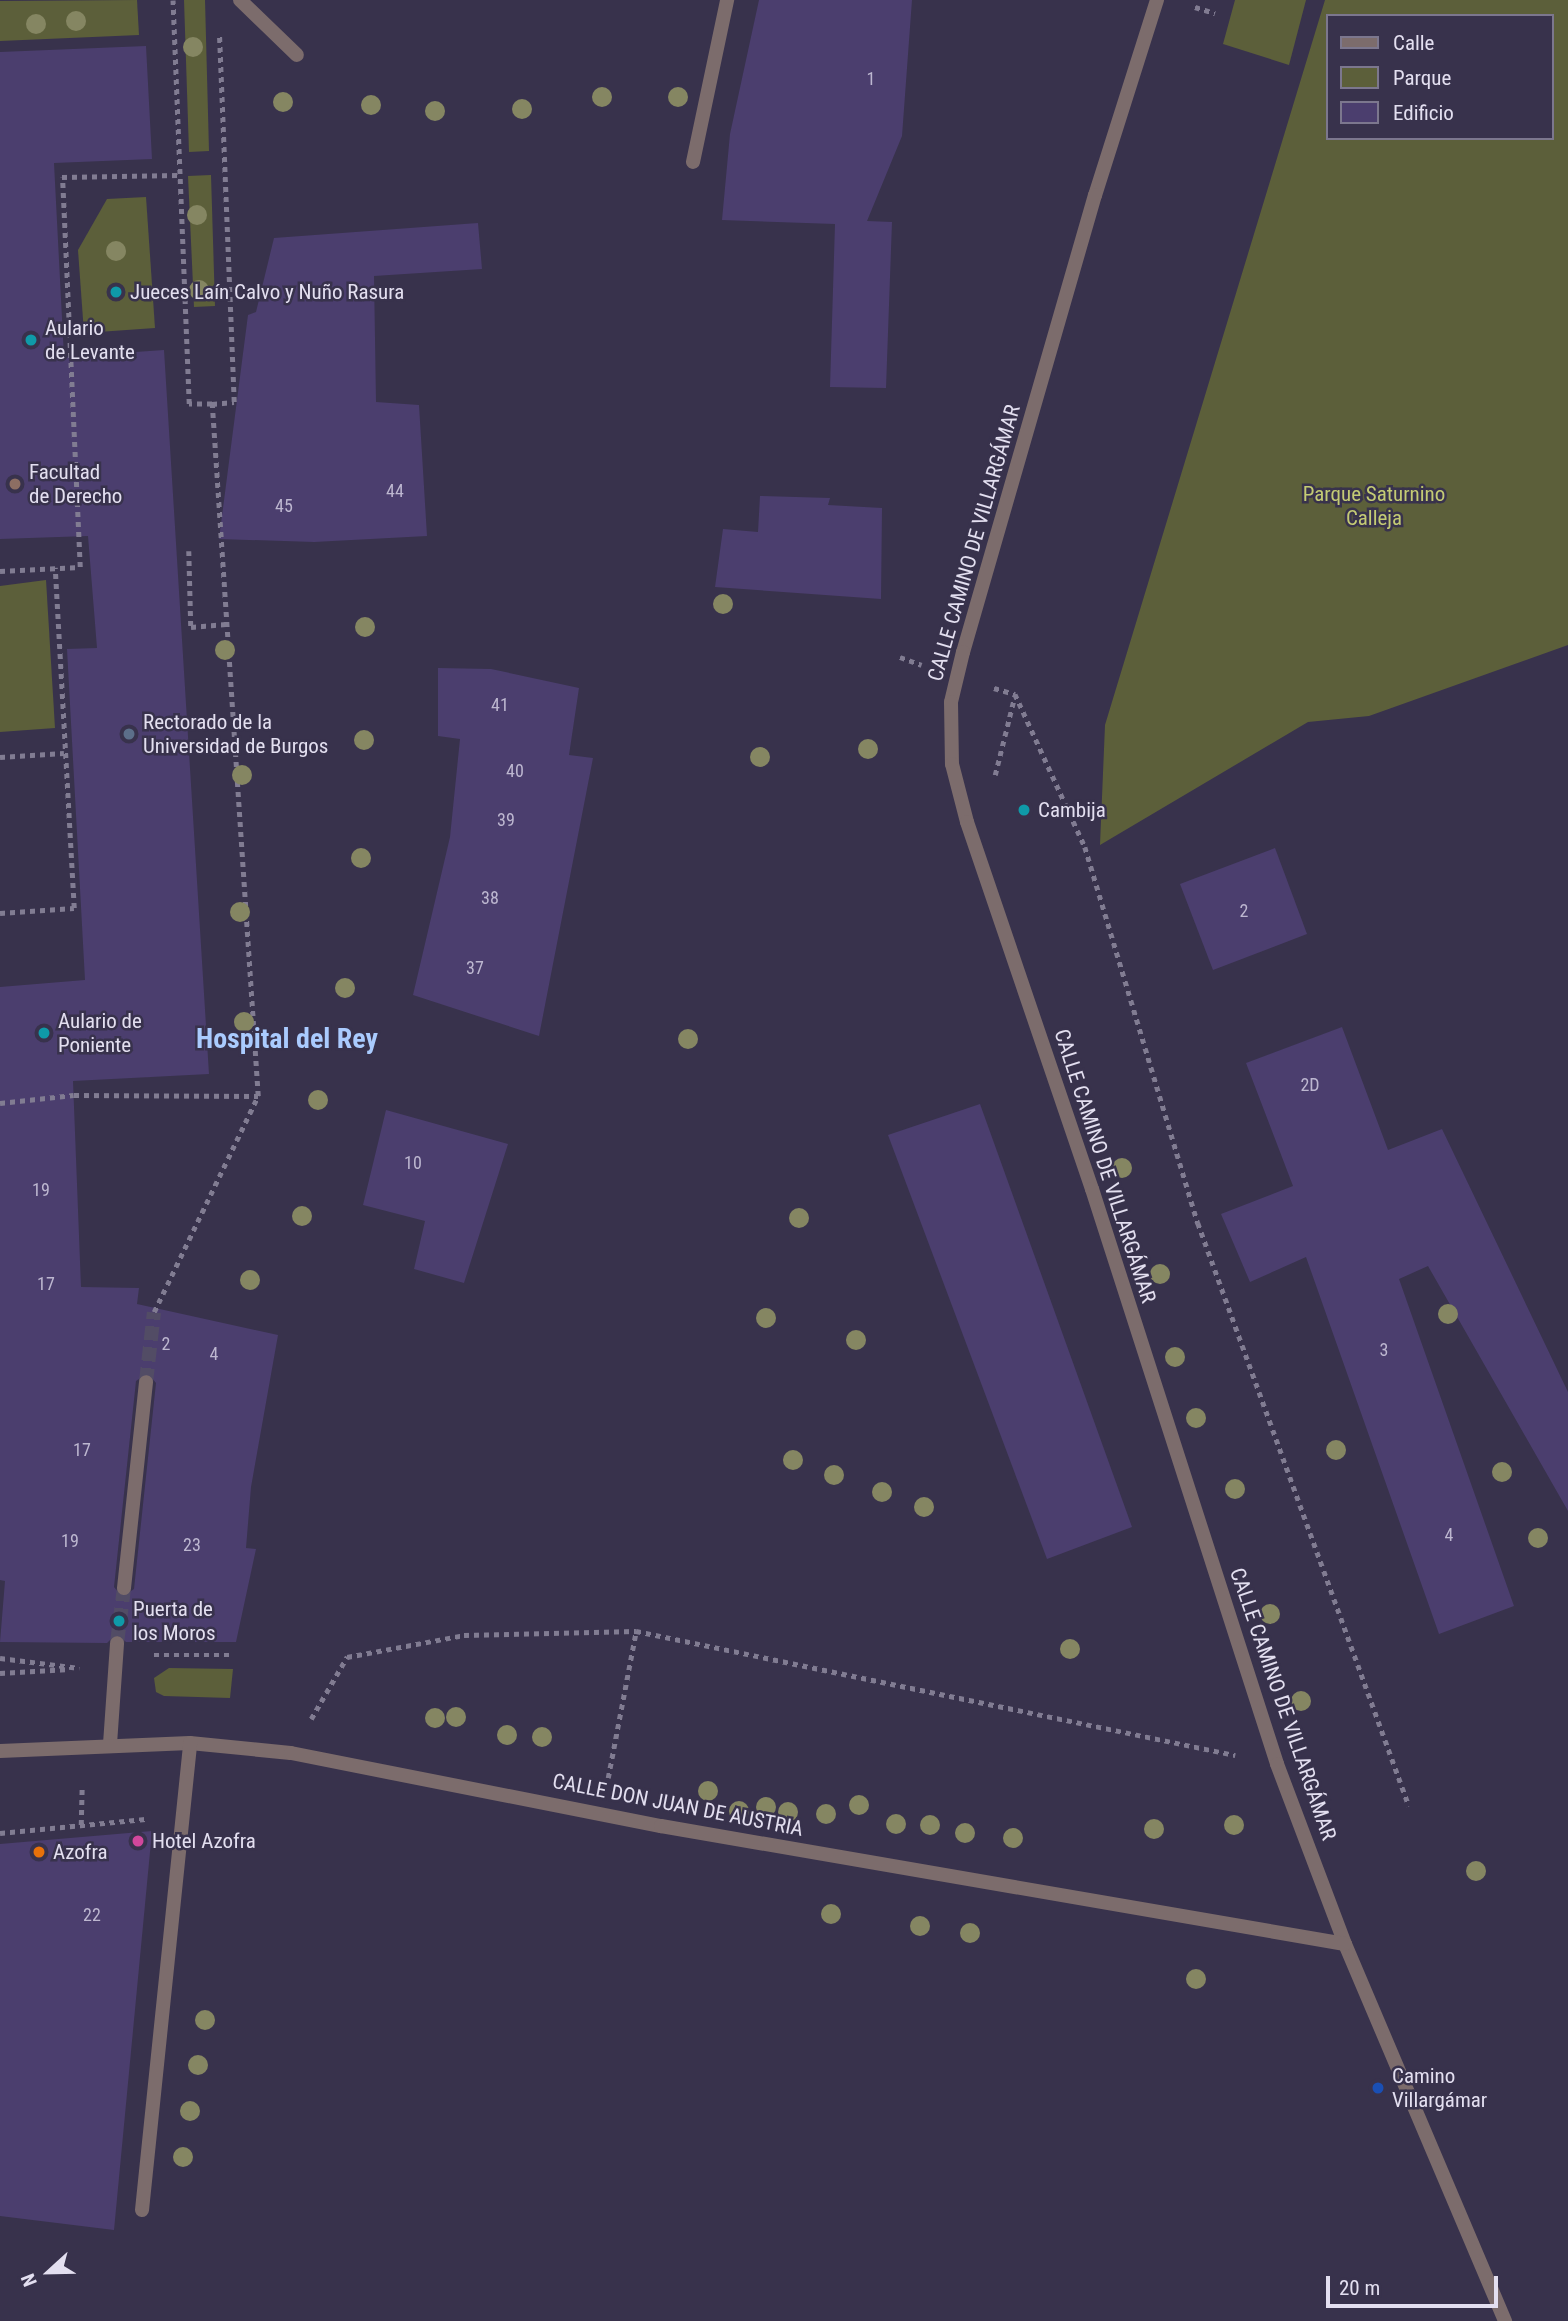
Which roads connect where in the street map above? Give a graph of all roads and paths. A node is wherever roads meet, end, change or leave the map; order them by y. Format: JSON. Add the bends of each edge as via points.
{"nodes":[{"id":1,"x":173,"y":0,"type":"edge"},
{"id":2,"x":240,"y":0,"type":"edge"},
{"id":3,"x":727,"y":0,"type":"edge"},
{"id":4,"x":1157,"y":0,"type":"edge"},
{"id":5,"x":219,"y":28,"type":"dead end"},
{"id":6,"x":297,"y":55,"type":"dead end"},
{"id":7,"x":693,"y":162,"type":"dead end"},
{"id":8,"x":178,"y":175,"type":"junction"},
{"id":9,"x":212,"y":404,"type":"junction"},
{"id":10,"x":190,"y":551,"type":"dead end"},
{"id":11,"x":55,"y":568,"type":"junction"},
{"id":12,"x":0,"y":570,"type":"edge"},
{"id":13,"x":226,"y":624,"type":"junction"},
{"id":14,"x":64,"y":753,"type":"junction"},
{"id":15,"x":0,"y":757,"type":"edge"},
{"id":16,"x":995,"y":779,"type":"dead end"},
{"id":17,"x":0,"y":913,"type":"edge"},
{"id":18,"x":258,"y":1096,"type":"junction"},
{"id":19,"x":0,"y":1103,"type":"edge"},
{"id":20,"x":154,"y":1312,"type":"tunnel mouth"},
{"id":21,"x":146,"y":1382,"type":"tunnel mouth"},
{"id":22,"x":124,"y":1588,"type":"tunnel mouth"},
{"id":23,"x":636,"y":1631,"type":"junction"},
{"id":24,"x":117,"y":1643,"type":"tunnel mouth"},
{"id":25,"x":0,"y":1658,"type":"edge"},
{"id":26,"x":83,"y":1668,"type":"dead end"},
{"id":27,"x":110,"y":1744,"type":"junction"},
{"id":28,"x":190,"y":1744,"type":"junction"},
{"id":29,"x":0,"y":1751,"type":"edge"},
{"id":30,"x":291,"y":1753,"type":"junction"},
{"id":31,"x":1277,"y":1764,"type":"junction"},
{"id":32,"x":1409,"y":1806,"type":"dead end"},
{"id":33,"x":601,"y":1812,"type":"junction"},
{"id":34,"x":184,"y":1815,"type":"junction"},
{"id":35,"x":0,"y":1833,"type":"edge"},
{"id":36,"x":1345,"y":1944,"type":"junction"},
{"id":37,"x":142,"y":2210,"type":"dead end"},
{"id":38,"x":1505,"y":2321,"type":"edge"}],
"edges":[{"from":1,"to":8,"type":"path"},
{"from":2,"to":6,"type":"street"},
{"from":3,"to":7,"type":"street"},
{"from":4,"to":31,"type":"street","name":"CALLE CAMINO DE VILLARGÁMAR","via":[[1094,195],[963,652],[951,702],[952,764],[967,822],[1093,1189]]},
{"from":5,"to":9,"type":"path","via":[[234,402]]},
{"from":8,"to":9,"type":"path","via":[[189,404]]},
{"from":8,"to":11,"type":"path","via":[[62,177],[80,567]]},
{"from":9,"to":13,"type":"path"},
{"from":10,"to":13,"type":"path","via":[[191,628]]},
{"from":11,"to":12,"type":"path"},
{"from":11,"to":14,"type":"path"},
{"from":13,"to":18,"type":"path"},
{"from":14,"to":15,"type":"path"},
{"from":14,"to":17,"type":"path","via":[[74,908]]},
{"from":16,"to":32,"type":"path","via":[[1015,694],[1085,847],[1198,1223]]},
{"from":18,"to":19,"type":"path","via":[[75,1095]]},
{"from":18,"to":20,"type":"path"},
{"from":21,"to":22,"type":"street"},
{"from":23,"to":30,"type":"path","via":[[464,1635],[347,1657]]},
{"from":23,"to":31,"type":"path"},
{"from":23,"to":33,"type":"path"},
{"from":24,"to":27,"type":"street"},
{"from":25,"to":26,"type":"path"},
{"from":27,"to":28,"type":"street","name":"CALLE DON JUAN DE AUSTRIA"},
{"from":27,"to":29,"type":"street","name":"CALLE DON JUAN DE AUSTRIA"},
{"from":28,"to":30,"type":"street","name":"CALLE DON JUAN DE AUSTRIA"},
{"from":28,"to":34,"type":"street"},
{"from":30,"to":33,"type":"street","name":"CALLE DON JUAN DE AUSTRIA"},
{"from":31,"to":36,"type":"street","name":"CALLE CAMINO DE VILLARGÁMAR"},
{"from":33,"to":36,"type":"street","name":"CALLE DON JUAN DE AUSTRIA"},
{"from":34,"to":35,"type":"path"},
{"from":34,"to":37,"type":"street"},
{"from":36,"to":38,"type":"street","name":"CALLE CAMINO DE VILLARGÁMAR"}]}
